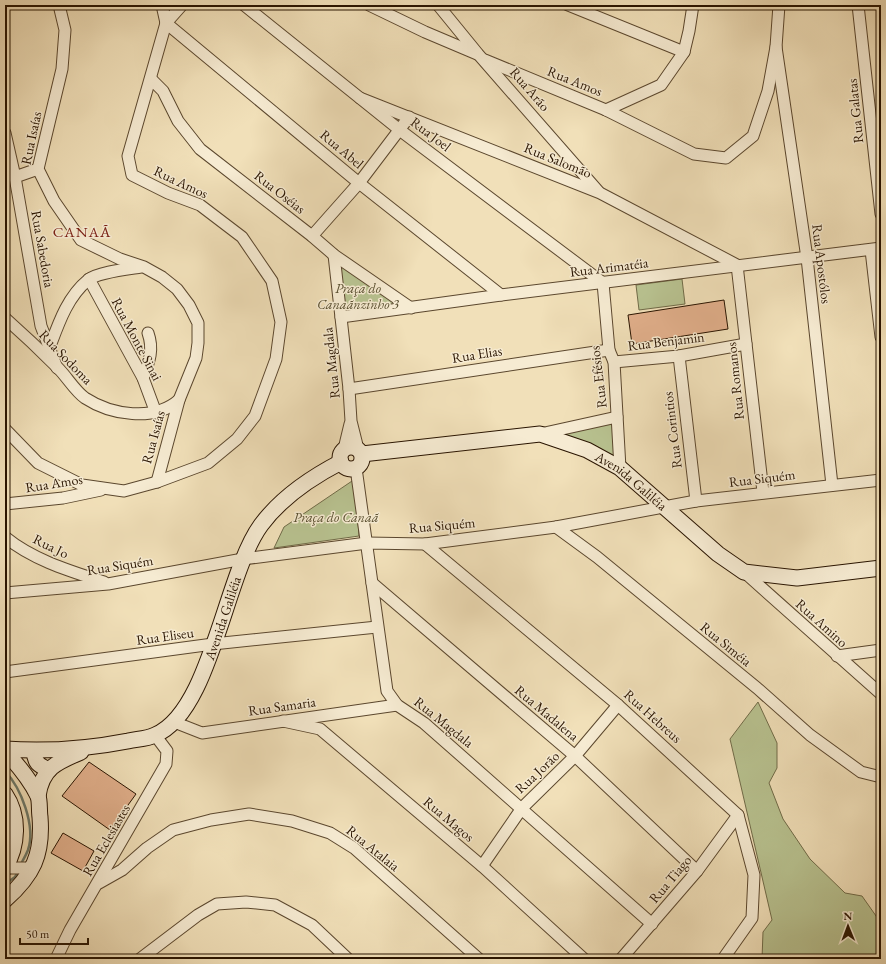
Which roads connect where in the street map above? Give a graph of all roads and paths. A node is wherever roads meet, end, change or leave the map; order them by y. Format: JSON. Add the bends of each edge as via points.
{"nodes":[{"id":1,"x":58,"y":5,"type":"edge"},
{"id":2,"x":162,"y":5,"type":"edge"},
{"id":3,"x":182,"y":5,"type":"edge"},
{"id":4,"x":244,"y":5,"type":"edge"},
{"id":5,"x":369,"y":5,"type":"edge"},
{"id":6,"x":438,"y":5,"type":"edge"},
{"id":7,"x":568,"y":5,"type":"edge"},
{"id":8,"x":693,"y":5,"type":"edge"},
{"id":9,"x":779,"y":5,"type":"edge"},
{"id":10,"x":858,"y":5,"type":"edge"},
{"id":11,"x":166,"y":23,"type":"junction"},
{"id":12,"x":776,"y":47,"type":"junction"},
{"id":13,"x":684,"y":52,"type":"junction"},
{"id":14,"x":481,"y":57,"type":"junction"},
{"id":15,"x":151,"y":80,"type":"junction"},
{"id":16,"x":360,"y":98,"type":"junction"},
{"id":17,"x":606,"y":110,"type":"junction"},
{"id":18,"x":410,"y":117,"type":"junction"},
{"id":19,"x":401,"y":131,"type":"junction"},
{"id":20,"x":5,"y":133,"type":"edge"},
{"id":21,"x":38,"y":169,"type":"junction"},
{"id":22,"x":15,"y":177,"type":"junction"},
{"id":23,"x":359,"y":183,"type":"junction"},
{"id":24,"x":600,"y":192,"type":"junction"},
{"id":25,"x":881,"y":214,"type":"edge"},
{"id":26,"x":312,"y":236,"type":"junction"},
{"id":27,"x":876,"y":249,"type":"edge"},
{"id":28,"x":334,"y":255,"type":"junction"},
{"id":29,"x":807,"y":258,"type":"junction"},
{"id":30,"x":737,"y":265,"type":"junction"},
{"id":31,"x":144,"y":267,"type":"junction"},
{"id":32,"x":89,"y":279,"type":"junction"},
{"id":33,"x":603,"y":283,"type":"junction"},
{"id":34,"x":501,"y":295,"type":"junction"},
{"id":35,"x":411,"y":308,"type":"junction"},
{"id":36,"x":341,"y":317,"type":"junction"},
{"id":37,"x":5,"y":318,"type":"edge"},
{"id":38,"x":148,"y":333,"type":"dead end"},
{"id":39,"x":881,"y":338,"type":"edge"},
{"id":40,"x":746,"y":344,"type":"junction"},
{"id":41,"x":49,"y":349,"type":"junction"},
{"id":42,"x":609,"y":350,"type":"junction"},
{"id":43,"x":679,"y":356,"type":"junction"},
{"id":44,"x":614,"y":362,"type":"junction"},
{"id":45,"x":57,"y":368,"type":"junction"},
{"id":46,"x":143,"y":378,"type":"junction"},
{"id":47,"x":349,"y":389,"type":"junction"},
{"id":48,"x":179,"y":400,"type":"junction"},
{"id":49,"x":156,"y":413,"type":"junction"},
{"id":50,"x":617,"y":417,"type":"junction"},
{"id":51,"x":5,"y":429,"type":"edge"},
{"id":52,"x":540,"y":434,"type":"junction"},
{"id":53,"x":351,"y":453,"type":"junction"},
{"id":54,"x":356,"y":468,"type":"joint"},
{"id":55,"x":620,"y":468,"type":"junction"},
{"id":56,"x":881,"y":480,"type":"edge"},
{"id":57,"x":157,"y":482,"type":"junction"},
{"id":58,"x":832,"y":485,"type":"junction"},
{"id":59,"x":106,"y":489,"type":"junction"},
{"id":60,"x":763,"y":492,"type":"junction"},
{"id":61,"x":696,"y":501,"type":"junction"},
{"id":62,"x":5,"y":504,"type":"edge"},
{"id":63,"x":663,"y":506,"type":"junction"},
{"id":64,"x":556,"y":527,"type":"junction"},
{"id":65,"x":5,"y":537,"type":"edge"},
{"id":66,"x":368,"y":543,"type":"junction"},
{"id":67,"x":425,"y":544,"type":"junction"},
{"id":68,"x":243,"y":559,"type":"junction"},
{"id":69,"x":881,"y":568,"type":"edge"},
{"id":70,"x":744,"y":572,"type":"junction"},
{"id":71,"x":372,"y":583,"type":"junction"},
{"id":72,"x":108,"y":584,"type":"junction"},
{"id":73,"x":5,"y":593,"type":"edge"},
{"id":74,"x":377,"y":627,"type":"junction"},
{"id":75,"x":213,"y":644,"type":"junction"},
{"id":76,"x":881,"y":650,"type":"edge"},
{"id":77,"x":837,"y":656,"type":"junction"},
{"id":78,"x":5,"y":672,"type":"edge"},
{"id":79,"x":881,"y":694,"type":"edge"},
{"id":80,"x":397,"y":705,"type":"junction"},
{"id":81,"x":618,"y":705,"type":"junction"},
{"id":82,"x":283,"y":721,"type":"junction"},
{"id":83,"x":174,"y":722,"type":"junction"},
{"id":84,"x":155,"y":735,"type":"junction"},
{"id":85,"x":92,"y":748,"type":"junction"},
{"id":86,"x":5,"y":750,"type":"edge"},
{"id":87,"x":34,"y":751,"type":"junction"},
{"id":88,"x":576,"y":756,"type":"junction"},
{"id":89,"x":49,"y":770,"type":"junction"},
{"id":90,"x":881,"y":777,"type":"edge"},
{"id":91,"x":5,"y":794,"type":"edge"},
{"id":92,"x":38,"y":796,"type":"junction"},
{"id":93,"x":522,"y":808,"type":"junction"},
{"id":94,"x":738,"y":815,"type":"junction"},
{"id":95,"x":482,"y":866,"type":"junction"},
{"id":96,"x":15,"y":868,"type":"edge"},
{"id":97,"x":697,"y":872,"type":"junction"},
{"id":98,"x":99,"y":883,"type":"junction"},
{"id":99,"x":5,"y":900,"type":"edge"},
{"id":100,"x":652,"y":924,"type":"junction"},
{"id":101,"x":143,"y":958,"type":"edge"},
{"id":102,"x":56,"y":959,"type":"edge"},
{"id":103,"x":348,"y":959,"type":"edge"},
{"id":104,"x":478,"y":959,"type":"edge"},
{"id":105,"x":584,"y":959,"type":"edge"},
{"id":106,"x":621,"y":959,"type":"edge"},
{"id":107,"x":723,"y":959,"type":"edge"}],
"edges":[{"from":1,"to":21,"type":"street","name":"Rua Isaías","via":[[65,30],[62,69]]},
{"from":2,"to":11,"type":"street"},
{"from":3,"to":11,"type":"street","name":"Rua Amos"},
{"from":4,"to":16,"type":"street","name":"Rua Joel"},
{"from":5,"to":14,"type":"street","name":"Rua Amos"},
{"from":6,"to":14,"type":"street","name":"Rua Arão"},
{"from":7,"to":13,"type":"street"},
{"from":8,"to":13,"type":"street","name":"Rua Amos"},
{"from":9,"to":12,"type":"street"},
{"from":10,"to":25,"type":"street","name":"Rua Galatas"},
{"from":11,"to":15,"type":"street","name":"Rua Amos"},
{"from":11,"to":23,"type":"street","name":"Rua Abel"},
{"from":12,"to":17,"type":"street","via":[[768,91],[753,136],[726,158],[694,154]]},
{"from":12,"to":29,"type":"street","name":"Rua Apostólos"},
{"from":13,"to":17,"type":"street","name":"Rua Amos","via":[[661,85]]},
{"from":14,"to":17,"type":"street","name":"Rua Amos"},
{"from":14,"to":24,"type":"street","name":"Rua Arão"},
{"from":15,"to":26,"type":"street","name":"Rua Oséias","via":[[162,91],[178,121],[200,150]]},
{"from":15,"to":57,"type":"street","name":"Rua Amos","via":[[128,156],[132,175],[200,205],[242,237],[272,281],[281,322],[276,359],[255,416],[237,439],[208,463]]},
{"from":16,"to":18,"type":"street","name":"Rua Salomão"},
{"from":16,"to":19,"type":"street","name":"Rua Joel"},
{"from":18,"to":19,"type":"street"},
{"from":18,"to":24,"type":"street","name":"Rua Salomão"},
{"from":19,"to":23,"type":"street"},
{"from":19,"to":33,"type":"street","name":"Rua Joel"},
{"from":20,"to":22,"type":"street","name":"Rua Sabedoria"},
{"from":21,"to":22,"type":"street"},
{"from":21,"to":31,"type":"street","name":"Rua Isaías","via":[[54,202],[80,240]]},
{"from":22,"to":41,"type":"street","name":"Rua Sabedoria","via":[[41,326]]},
{"from":23,"to":26,"type":"street"},
{"from":23,"to":34,"type":"street","name":"Rua Abel"},
{"from":24,"to":30,"type":"street","name":"Rua Salomão"},
{"from":26,"to":28,"type":"street","name":"Rua Oséias"},
{"from":27,"to":29,"type":"street","name":"Rua Arimatéia"},
{"from":27,"to":39,"type":"street"},
{"from":28,"to":35,"type":"street","name":"Rua Oséias"},
{"from":28,"to":36,"type":"street","name":"Rua Magdala"},
{"from":29,"to":30,"type":"street","name":"Rua Arimatéia"},
{"from":29,"to":58,"type":"street","name":"Rua Apostólos"},
{"from":30,"to":33,"type":"street","name":"Rua Arimatéia"},
{"from":30,"to":40,"type":"street","name":"Rua Romanos"},
{"from":31,"to":32,"type":"street","via":[[113,271]]},
{"from":31,"to":48,"type":"street","name":"Rua Isaías","via":[[176,289],[189,305],[198,323],[196,358]]},
{"from":32,"to":41,"type":"street","via":[[68,304]]},
{"from":32,"to":46,"type":"street","name":"Rua Monte Sinai"},
{"from":33,"to":34,"type":"street","name":"Rua Arimatéia"},
{"from":33,"to":42,"type":"street","name":"Rua Efésios"},
{"from":34,"to":35,"type":"street","name":"Rua Arimatéia"},
{"from":35,"to":36,"type":"street","name":"Rua Arimatéia"},
{"from":36,"to":47,"type":"street","name":"Rua Magdala"},
{"from":37,"to":45,"type":"street","name":"Rua Sodoma"},
{"from":38,"to":46,"type":"street","via":[[152,345]]},
{"from":40,"to":43,"type":"street","name":"Rua Benjamin"},
{"from":40,"to":60,"type":"street","name":"Rua Romanos"},
{"from":41,"to":45,"type":"street","name":"Rua Sabedoria"},
{"from":42,"to":44,"type":"street","name":"Rua Efésios"},
{"from":42,"to":47,"type":"street","name":"Rua Elias"},
{"from":43,"to":44,"type":"street","name":"Rua Benjamin"},
{"from":43,"to":61,"type":"street","name":"Rua Corintios"},
{"from":44,"to":50,"type":"street","name":"Rua Efésios"},
{"from":45,"to":49,"type":"street","name":"Rua Sodoma","via":[[84,397],[114,412]]},
{"from":46,"to":49,"type":"street","name":"Rua Monte Sinai"},
{"from":47,"to":53,"type":"street","name":"Rua Magdala"},
{"from":48,"to":49,"type":"street","name":"Rua Sodoma","via":[[171,407]]},
{"from":48,"to":57,"type":"street","name":"Rua Isaías"},
{"from":50,"to":52,"type":"street"},
{"from":50,"to":55,"type":"street","name":"Rua Efésios"},
{"from":51,"to":59,"type":"street","name":"Rua Amos","via":[[38,463],[82,484]]},
{"from":52,"to":53,"type":"main road","name":"Avenida Galiléia"},
{"from":52,"to":55,"type":"main road","name":"Avenida Galiléia","via":[[587,450]]},
{"from":53,"to":54,"type":"main road","via":[[362,462]]},
{"from":53,"to":68,"type":"main road","name":"Avenida Galiléia","via":[[285,500],[261,525]]},
{"from":54,"to":66,"type":"street","name":"Rua Magdala"},
{"from":55,"to":63,"type":"main road","name":"Avenida Galiléia"},
{"from":56,"to":58,"type":"street","name":"Rua Siquém"},
{"from":57,"to":59,"type":"street","name":"Rua Amos","via":[[124,490]]},
{"from":58,"to":60,"type":"street","name":"Rua Siquém"},
{"from":59,"to":62,"type":"street","name":"Rua Amos","via":[[63,498]]},
{"from":60,"to":61,"type":"street","name":"Rua Siquém"},
{"from":61,"to":63,"type":"street","name":"Rua Siquém"},
{"from":63,"to":64,"type":"street","name":"Rua Siquém"},
{"from":63,"to":70,"type":"main road","name":"Avenida Galiléia","via":[[718,554]]},
{"from":64,"to":67,"type":"street","name":"Rua Siquém"},
{"from":64,"to":90,"type":"street","name":"Rua Siméia","via":[[597,557],[810,735],[861,772]]},
{"from":65,"to":72,"type":"street","name":"Rua Jo","via":[[60,568]]},
{"from":66,"to":67,"type":"street","name":"Rua Siquém"},
{"from":66,"to":68,"type":"street","name":"Rua Siquém"},
{"from":66,"to":71,"type":"street","name":"Rua Magdala"},
{"from":67,"to":81,"type":"street","name":"Rua Hebreus"},
{"from":68,"to":72,"type":"street","name":"Rua Siquém"},
{"from":68,"to":75,"type":"main road","name":"Avenida Galiléia"},
{"from":69,"to":70,"type":"main road","name":"Avenida Galiléia","via":[[797,578]]},
{"from":70,"to":77,"type":"street","name":"Rua Amino"},
{"from":71,"to":74,"type":"street","name":"Rua Magdala"},
{"from":71,"to":88,"type":"street","name":"Rua Madalena"},
{"from":72,"to":73,"type":"street","name":"Rua Siquém"},
{"from":74,"to":75,"type":"street","name":"Rua Eliseu"},
{"from":74,"to":80,"type":"street","name":"Rua Magdala","via":[[387,691]]},
{"from":75,"to":78,"type":"street","name":"Rua Eliseu"},
{"from":75,"to":83,"type":"main road","name":"Avenida Galiléia","via":[[198,688]]},
{"from":76,"to":77,"type":"street"},
{"from":77,"to":79,"type":"street","name":"Rua Amino"},
{"from":80,"to":82,"type":"street","name":"Rua Samaria"},
{"from":80,"to":93,"type":"street","name":"Rua Magdala","via":[[424,723]]},
{"from":81,"to":88,"type":"street","name":"Rua Jorão"},
{"from":81,"to":94,"type":"street","name":"Rua Hebreus"},
{"from":82,"to":83,"type":"street","name":"Rua Samaria","via":[[202,733]]},
{"from":82,"to":95,"type":"street","name":"Rua Magos","via":[[320,729]]},
{"from":83,"to":84,"type":"main road","name":"Avenida Galiléia"},
{"from":84,"to":85,"type":"main road","name":"Avenida Galiléia"},
{"from":84,"to":98,"type":"street","name":"Rua Eclesiastes","via":[[167,751],[166,764]]},
{"from":85,"to":87,"type":"main road","name":"Avenida Galiléia"},
{"from":85,"to":89,"type":"main road","name":"Avenida Galiléia","via":[[60,761]]},
{"from":86,"to":87,"type":"main road","name":"Avenida Galiléia"},
{"from":86,"to":92,"type":"main road"},
{"from":87,"to":89,"type":"main road","via":[[34,761],[38,766]]},
{"from":88,"to":93,"type":"street","name":"Rua Jorão"},
{"from":88,"to":97,"type":"street","name":"Rua Madalena"},
{"from":89,"to":92,"type":"main road","name":"Avenida Galiléia","via":[[40,783]]},
{"from":91,"to":96,"type":"main road","via":[[11,802],[15,822]]},
{"from":92,"to":96,"type":"main road","via":[[41,836],[38,854]]},
{"from":93,"to":95,"type":"street","name":"Rua Jorão"},
{"from":93,"to":100,"type":"street","name":"Rua Magdala"},
{"from":94,"to":97,"type":"street","name":"Rua Tiago"},
{"from":94,"to":107,"type":"street","via":[[754,875],[752,918]]},
{"from":95,"to":105,"type":"street","name":"Rua Magos"},
{"from":96,"to":99,"type":"main road","via":[[17,889]]},
{"from":97,"to":100,"type":"street","name":"Rua Tiago"},
{"from":98,"to":102,"type":"street","name":"Rua Eclesiastes","via":[[70,930]]},
{"from":98,"to":104,"type":"street","name":"Rua Atalaia","via":[[122,870],[173,830],[249,814],[292,821],[330,833],[354,848]]},
{"from":100,"to":106,"type":"street","name":"Rua Tiago"},
{"from":101,"to":103,"type":"street","via":[[198,915],[217,904],[246,902],[275,905],[312,925]]}]}
